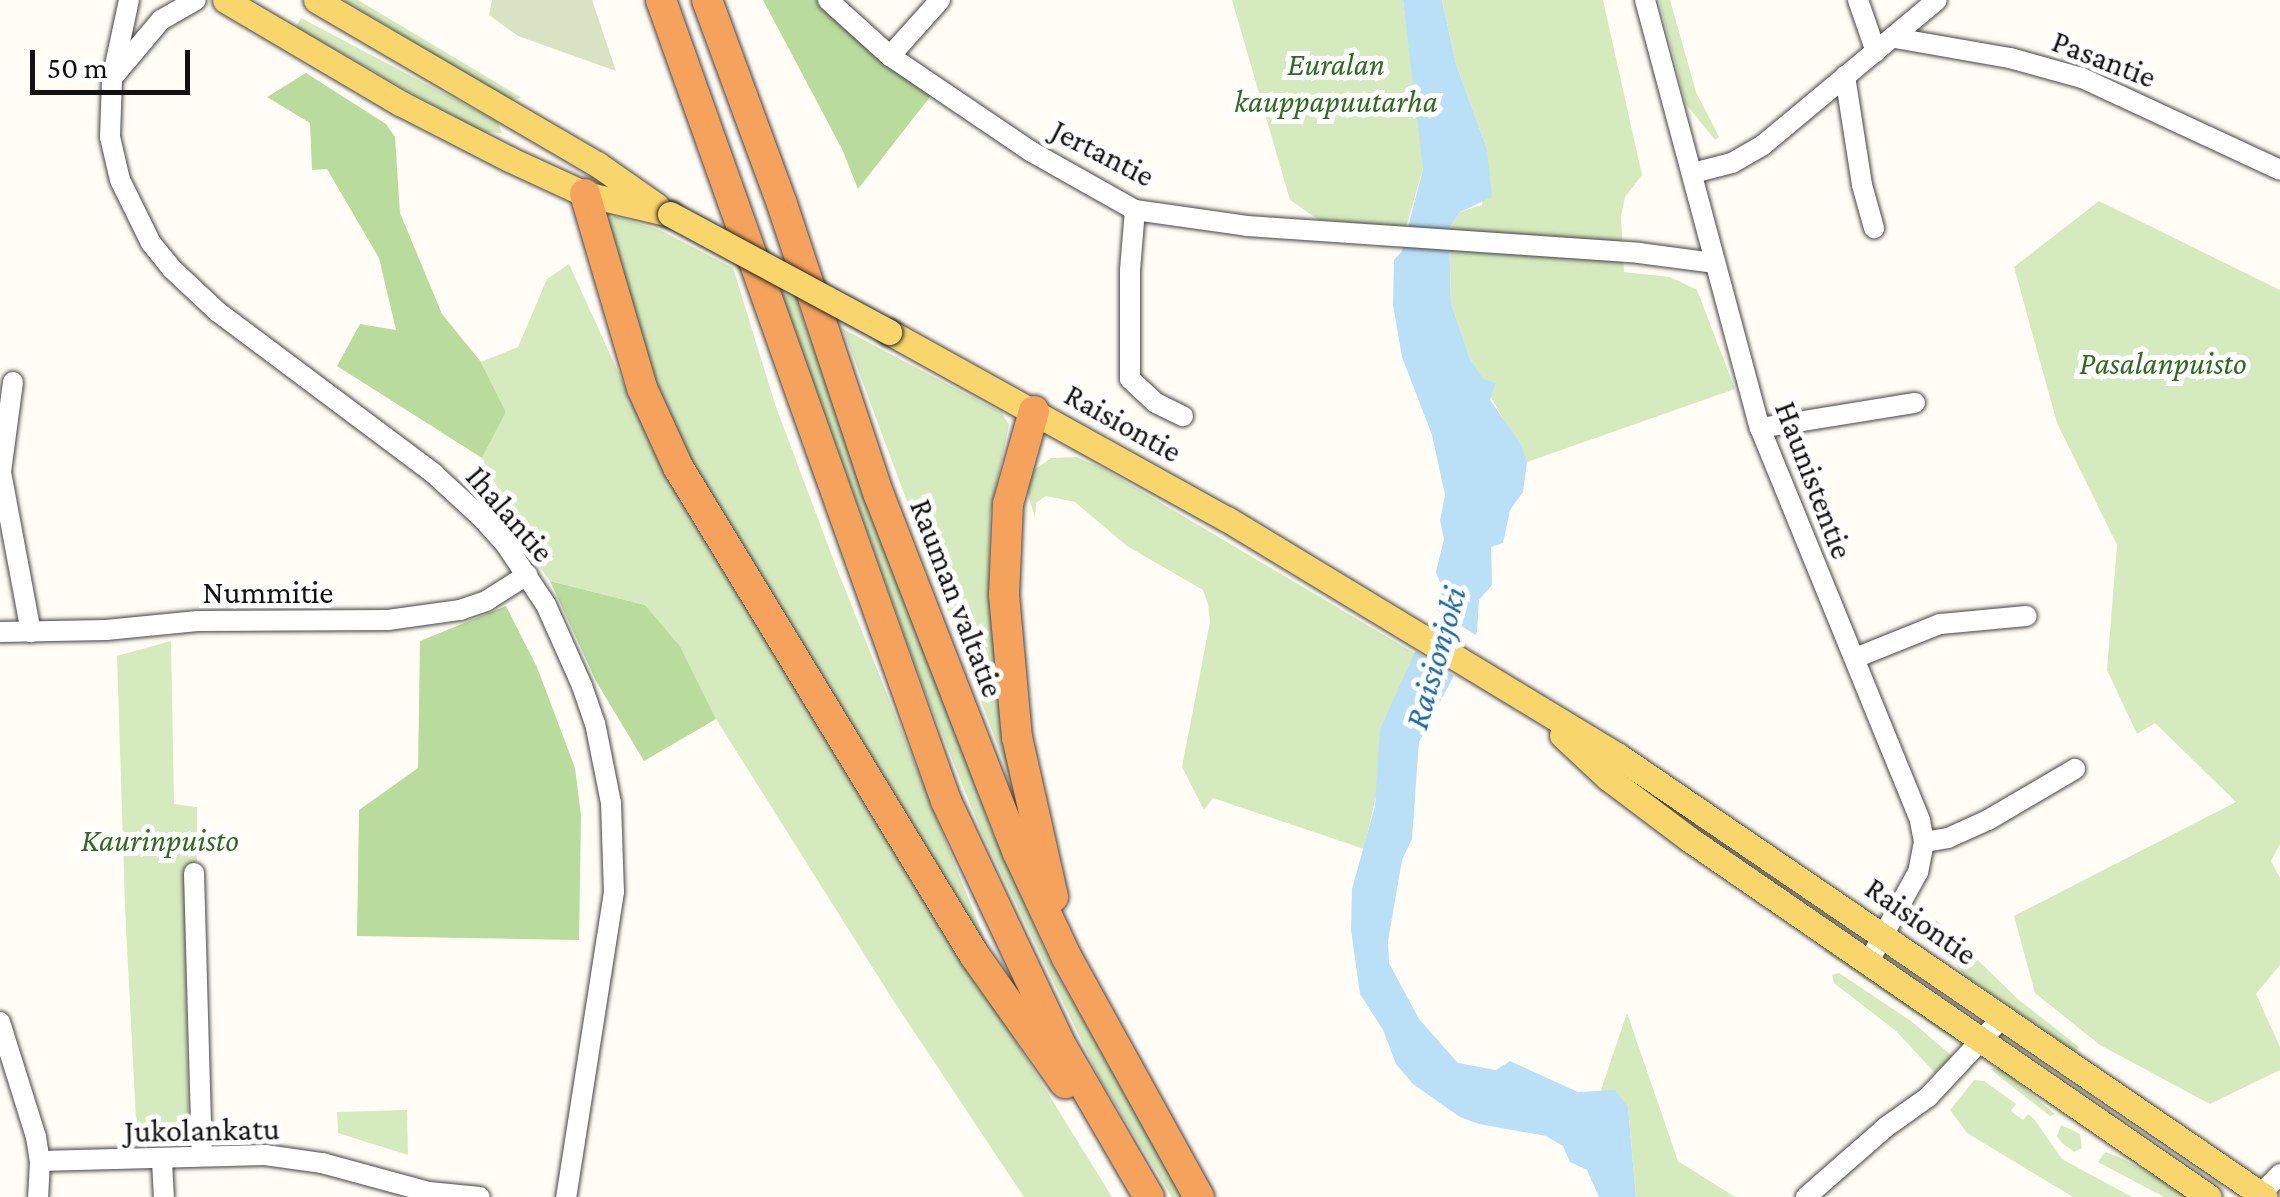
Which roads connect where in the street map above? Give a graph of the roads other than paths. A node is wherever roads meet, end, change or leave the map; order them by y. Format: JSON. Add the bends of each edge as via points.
{"nodes":[{"id":1,"x":129,"y":0,"type":"edge"},
{"id":2,"x":196,"y":0,"type":"edge"},
{"id":3,"x":226,"y":0,"type":"edge"},
{"id":4,"x":316,"y":0,"type":"edge"},
{"id":5,"x":661,"y":0,"type":"edge"},
{"id":6,"x":707,"y":0,"type":"edge"},
{"id":7,"x":828,"y":0,"type":"edge"},
{"id":8,"x":940,"y":0,"type":"edge"},
{"id":9,"x":1645,"y":0,"type":"edge"},
{"id":10,"x":1858,"y":0,"type":"edge"},
{"id":11,"x":1938,"y":0,"type":"edge"},
{"id":12,"x":1895,"y":38,"type":"junction"},
{"id":13,"x":1876,"y":52,"type":"junction"},
{"id":14,"x":890,"y":56,"type":"junction"},
{"id":15,"x":1846,"y":76,"type":"junction"},
{"id":16,"x":112,"y":79,"type":"junction"},
{"id":17,"x":2280,"y":170,"type":"edge"},
{"id":18,"x":1693,"y":172,"type":"junction"},
{"id":19,"x":585,"y":194,"type":"junction"},
{"id":20,"x":1135,"y":210,"type":"junction"},
{"id":21,"x":670,"y":214,"type":"junction"},
{"id":22,"x":1874,"y":228,"type":"dead end"},
{"id":23,"x":1715,"y":263,"type":"junction"},
{"id":24,"x":13,"y":382,"type":"dead end"},
{"id":25,"x":1915,"y":404,"type":"dead end"},
{"id":26,"x":1034,"y":410,"type":"junction"},
{"id":27,"x":1183,"y":416,"type":"dead end"},
{"id":28,"x":1760,"y":428,"type":"junction"},
{"id":29,"x":527,"y":575,"type":"junction"},
{"id":30,"x":2027,"y":616,"type":"dead end"},
{"id":31,"x":0,"y":632,"type":"edge"},
{"id":32,"x":31,"y":632,"type":"junction"},
{"id":33,"x":1855,"y":658,"type":"junction"},
{"id":34,"x":1534,"y":708,"type":"junction"},
{"id":35,"x":2075,"y":769,"type":"dead end"},
{"id":36,"x":1924,"y":842,"type":"junction"},
{"id":37,"x":194,"y":873,"type":"dead end"},
{"id":38,"x":1884,"y":936,"type":"junction"},
{"id":39,"x":1068,"y":958,"type":"junction"},
{"id":40,"x":1869,"y":960,"type":"junction"},
{"id":41,"x":2002,"y":1018,"type":"junction"},
{"id":42,"x":0,"y":1022,"type":"edge"},
{"id":43,"x":1979,"y":1041,"type":"junction"},
{"id":44,"x":202,"y":1155,"type":"junction"},
{"id":45,"x":40,"y":1161,"type":"junction"},
{"id":46,"x":162,"y":1162,"type":"junction"},
{"id":47,"x":1127,"y":1162,"type":"junction"},
{"id":48,"x":2280,"y":1174,"type":"edge"},
{"id":49,"x":2261,"y":1196,"type":"edge"},
{"id":50,"x":38,"y":1197,"type":"edge"},
{"id":51,"x":164,"y":1197,"type":"edge"},
{"id":52,"x":480,"y":1197,"type":"edge"},
{"id":53,"x":566,"y":1197,"type":"edge"},
{"id":54,"x":1149,"y":1197,"type":"edge"},
{"id":55,"x":1199,"y":1197,"type":"edge"},
{"id":56,"x":1806,"y":1197,"type":"edge"},
{"id":57,"x":2209,"y":1197,"type":"edge"}],
"edges":[{"from":1,"to":16,"type":"street","name":"Ihalantie"},
{"from":2,"to":16,"type":"street","via":[[161,20]]},
{"from":3,"to":19,"type":"main road","name":"Raisiontie","via":[[400,103]]},
{"from":4,"to":21,"type":"main road","name":"Raisiontie","via":[[597,164]]},
{"from":5,"to":47,"type":"highway","via":[[946,801],[1038,999]]},
{"from":6,"to":39,"type":"highway","name":"Rauman valtatie","via":[[879,495],[1018,853]]},
{"from":7,"to":14,"type":"street","name":"Jertantie"},
{"from":8,"to":14,"type":"street"},
{"from":9,"to":18,"type":"street","name":"Haunistentie"},
{"from":10,"to":13,"type":"street"},
{"from":11,"to":12,"type":"street"},
{"from":12,"to":13,"type":"street"},
{"from":12,"to":17,"type":"street","name":"Pasantie","via":[[2082,78]]},
{"from":13,"to":15,"type":"street"},
{"from":14,"to":20,"type":"street","name":"Jertantie","via":[[1032,152]]},
{"from":15,"to":18,"type":"street","via":[[1743,158]]},
{"from":15,"to":22,"type":"street"},
{"from":16,"to":29,"type":"street","name":"Ihalantie","via":[[110,136],[120,180],[172,269],[316,388],[434,473],[482,518]]},
{"from":18,"to":23,"type":"street","name":"Haunistentie"},
{"from":19,"to":21,"type":"main road","name":"Raisiontie"},
{"from":19,"to":47,"type":"highway","via":[[642,388],[678,467],[975,956]]},
{"from":20,"to":23,"type":"street","name":"Jertantie","via":[[1247,226]]},
{"from":20,"to":27,"type":"street","via":[[1130,379]]},
{"from":21,"to":26,"type":"main road","name":"Raisiontie","bridge":true},
{"from":23,"to":28,"type":"street","name":"Haunistentie"},
{"from":24,"to":32,"type":"street","via":[[1,472]]},
{"from":25,"to":28,"type":"street"},
{"from":26,"to":34,"type":"main road","name":"Raisiontie","via":[[1388,614]]},
{"from":26,"to":39,"type":"highway","via":[[1008,504],[1007,639],[1026,782]]},
{"from":28,"to":33,"type":"street","name":"Haunistentie"},
{"from":29,"to":32,"type":"street","name":"Nummitie","via":[[486,601],[418,617]]},
{"from":29,"to":53,"type":"street","name":"Ihalantie","via":[[564,641],[595,723],[614,848],[610,932]]},
{"from":30,"to":33,"type":"street","via":[[1940,624]]},
{"from":31,"to":32,"type":"street","name":"Nummitie"},
{"from":33,"to":36,"type":"street","name":"Haunistentie","via":[[1916,806]]},
{"from":34,"to":38,"type":"main road","name":"Raisiontie","via":[[1617,756]]},
{"from":34,"to":40,"type":"main road","name":"Raisiontie","via":[[1608,778]]},
{"from":35,"to":36,"type":"street","via":[[1988,820]]},
{"from":36,"to":38,"type":"street","via":[[1918,872]]},
{"from":37,"to":44,"type":"street"},
{"from":38,"to":40,"type":"street"},
{"from":38,"to":41,"type":"main road","name":"Raisiontie"},
{"from":39,"to":55,"type":"highway","name":"Rauman valtatie"},
{"from":40,"to":43,"type":"main road","name":"Raisiontie"},
{"from":41,"to":43,"type":"street"},
{"from":41,"to":49,"type":"main road","name":"Raisiontie"},
{"from":42,"to":45,"type":"street"},
{"from":43,"to":56,"type":"street","via":[[1928,1097]]},
{"from":43,"to":57,"type":"main road","name":"Raisiontie"},
{"from":44,"to":46,"type":"street","name":"Jukolankatu"},
{"from":44,"to":52,"type":"street","name":"Jukolankatu","via":[[293,1158],[429,1192]]},
{"from":45,"to":46,"type":"street","name":"Jukolankatu"},
{"from":45,"to":50,"type":"street"},
{"from":46,"to":51,"type":"street"},
{"from":47,"to":54,"type":"highway"},
{"from":48,"to":49,"type":"street"}]}
